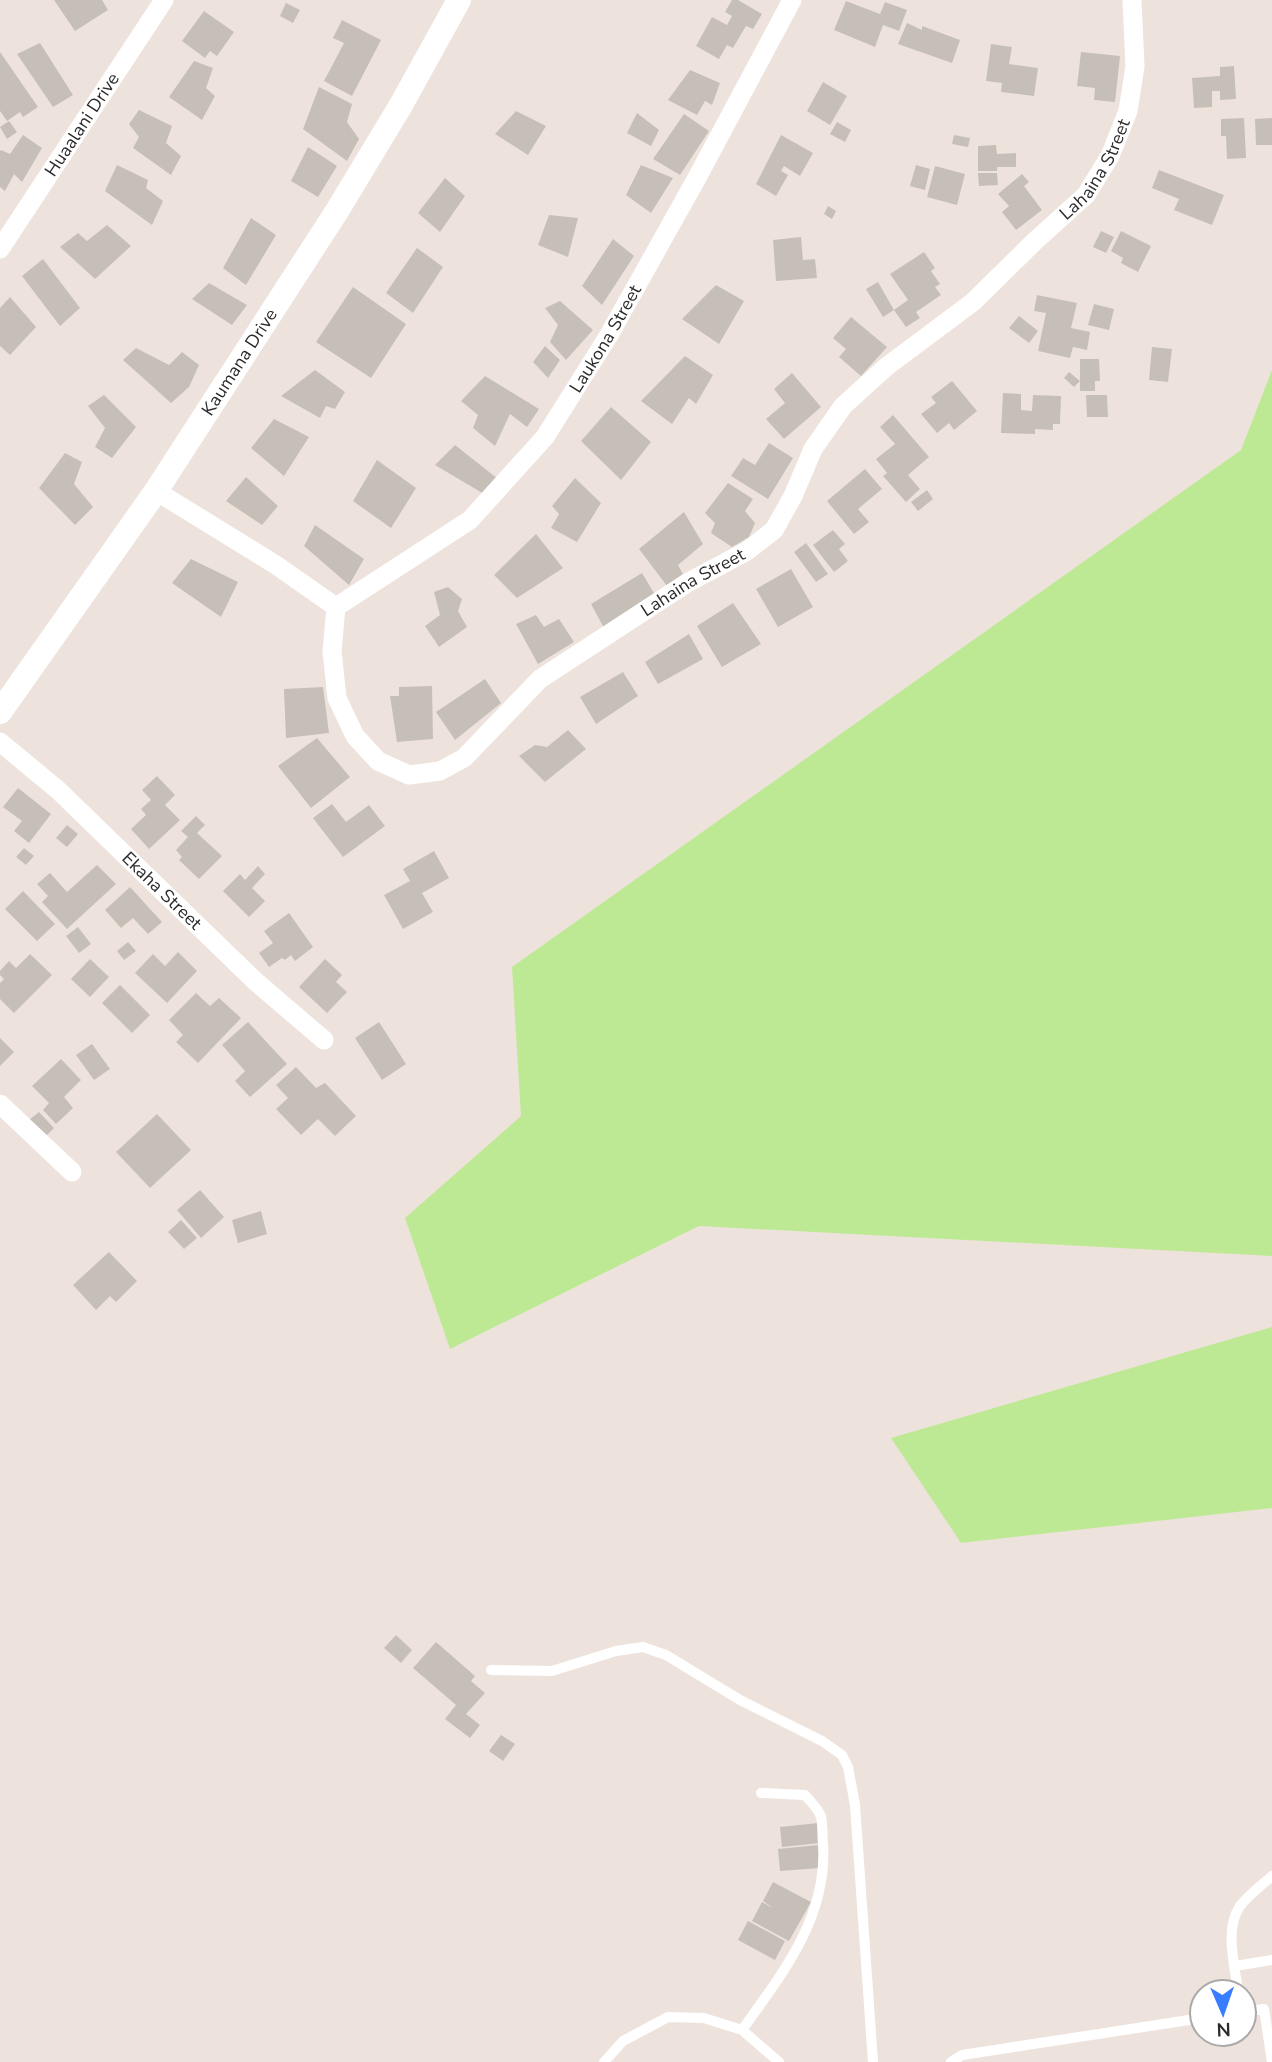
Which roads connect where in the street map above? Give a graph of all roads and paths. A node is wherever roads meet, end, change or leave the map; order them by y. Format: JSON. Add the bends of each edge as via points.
{"nodes":[{"id":1,"x":164,"y":0,"type":"edge"},
{"id":2,"x":459,"y":0,"type":"edge"},
{"id":3,"x":792,"y":0,"type":"edge"},
{"id":4,"x":1132,"y":0,"type":"edge"},
{"id":5,"x":0,"y":249,"type":"edge"},
{"id":6,"x":156,"y":491,"type":"junction"},
{"id":7,"x":337,"y":607,"type":"junction"},
{"id":8,"x":0,"y":712,"type":"edge"},
{"id":9,"x":0,"y":741,"type":"edge"},
{"id":10,"x":324,"y":1040,"type":"dead end"},
{"id":11,"x":0,"y":1104,"type":"edge"},
{"id":12,"x":72,"y":1172,"type":"dead end"},
{"id":13,"x":491,"y":1670,"type":"dead end"},
{"id":14,"x":761,"y":1793,"type":"dead end"},
{"id":15,"x":1272,"y":1876,"type":"edge"},
{"id":16,"x":1272,"y":1960,"type":"edge"},
{"id":17,"x":1235,"y":1966,"type":"junction"},
{"id":18,"x":1236,"y":1978,"type":"edge"},
{"id":19,"x":1268,"y":2008,"type":"edge"},
{"id":20,"x":1188,"y":2020,"type":"edge"},
{"id":21,"x":742,"y":2030,"type":"junction"},
{"id":22,"x":604,"y":2062,"type":"edge"},
{"id":23,"x":779,"y":2062,"type":"edge"},
{"id":24,"x":873,"y":2062,"type":"edge"},
{"id":25,"x":951,"y":2062,"type":"edge"},
{"id":26,"x":1272,"y":2062,"type":"edge"}],
"edges":[{"from":1,"to":5,"type":"street","name":"Huaalani Drive"},
{"from":2,"to":6,"type":"street","name":"Kaumana Drive","via":[[369,159]]},
{"from":3,"to":7,"type":"street","name":"Laukona Street","via":[[609,335],[545,437],[470,520]]},
{"from":4,"to":7,"type":"street","name":"Lahaina Street","via":[[1135,66],[1128,111],[1110,156],[1086,195],[973,302],[842,406],[813,449],[774,530],[747,551],[687,583],[540,679],[464,758],[440,771],[409,775],[378,761],[355,736],[337,698],[332,651]]},
{"from":6,"to":7,"type":"street"},
{"from":6,"to":8,"type":"street","name":"Kaumana Drive"},
{"from":9,"to":10,"type":"street","name":"Ekaha Street"},
{"from":11,"to":12,"type":"street"},
{"from":13,"to":24,"type":"lane","via":[[552,1671],[643,1647],[666,1655],[842,1755],[855,1805]]},
{"from":14,"to":21,"type":"lane","via":[[805,1795],[821,1816],[824,1857],[809,1925],[791,1961]]},
{"from":15,"to":17,"type":"lane","via":[[1234,1917]]},
{"from":16,"to":17,"type":"lane"},
{"from":17,"to":18,"type":"lane"},
{"from":19,"to":26,"type":"lane"},
{"from":20,"to":25,"type":"lane","via":[[962,2055]]},
{"from":21,"to":22,"type":"lane","via":[[704,2018],[668,2017],[623,2041]]},
{"from":21,"to":23,"type":"lane"}]}
